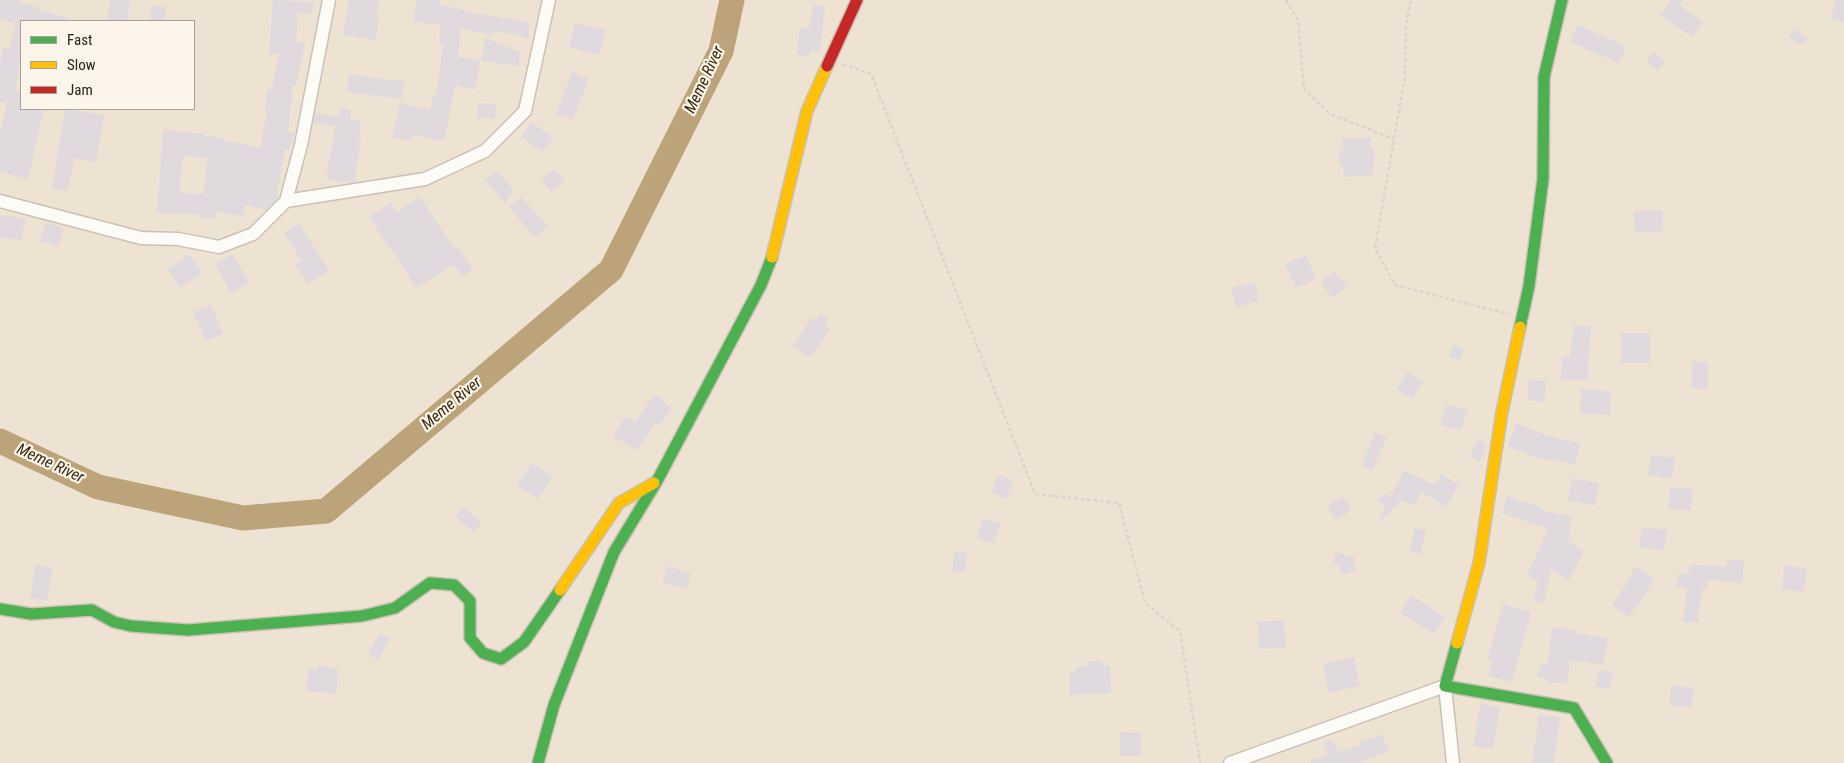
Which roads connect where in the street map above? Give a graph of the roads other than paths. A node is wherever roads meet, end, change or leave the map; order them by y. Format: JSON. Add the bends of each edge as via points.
{"nodes":[{"id":1,"x":326,"y":0,"type":"edge"},
{"id":2,"x":549,"y":0,"type":"edge"},
{"id":3,"x":857,"y":0,"type":"edge"},
{"id":4,"x":1562,"y":0,"type":"edge"},
{"id":5,"x":0,"y":201,"type":"edge"},
{"id":6,"x":286,"y":201,"type":"junction"},
{"id":7,"x":657,"y":481,"type":"junction"},
{"id":8,"x":0,"y":608,"type":"edge"},
{"id":9,"x":1445,"y":686,"type":"junction"},
{"id":10,"x":538,"y":763,"type":"edge"},
{"id":11,"x":1230,"y":763,"type":"edge"},
{"id":12,"x":1453,"y":763,"type":"edge"},
{"id":13,"x":1607,"y":763,"type":"edge"}],
"edges":[{"from":1,"to":6,"type":"street","via":[[301,144]]},
{"from":2,"to":6,"type":"street","via":[[525,111],[486,151],[425,179]]},
{"from":3,"to":7,"type":"street","via":[[806,111],[774,253],[761,286]]},
{"from":4,"to":9,"type":"street","via":[[1544,77],[1543,179],[1529,286],[1502,412],[1479,563]]},
{"from":5,"to":6,"type":"street","via":[[141,238],[178,239],[219,247],[253,234]]},
{"from":7,"to":8,"type":"street","via":[[619,503],[524,642],[501,659],[483,654],[470,638],[470,601],[454,584],[430,583],[395,608],[362,616],[188,630],[130,626],[114,622],[92,610],[31,614]]},
{"from":7,"to":10,"type":"street","via":[[614,552],[554,705]]},
{"from":9,"to":11,"type":"street"},
{"from":9,"to":12,"type":"street"},
{"from":9,"to":13,"type":"street","via":[[1574,708]]}]}
